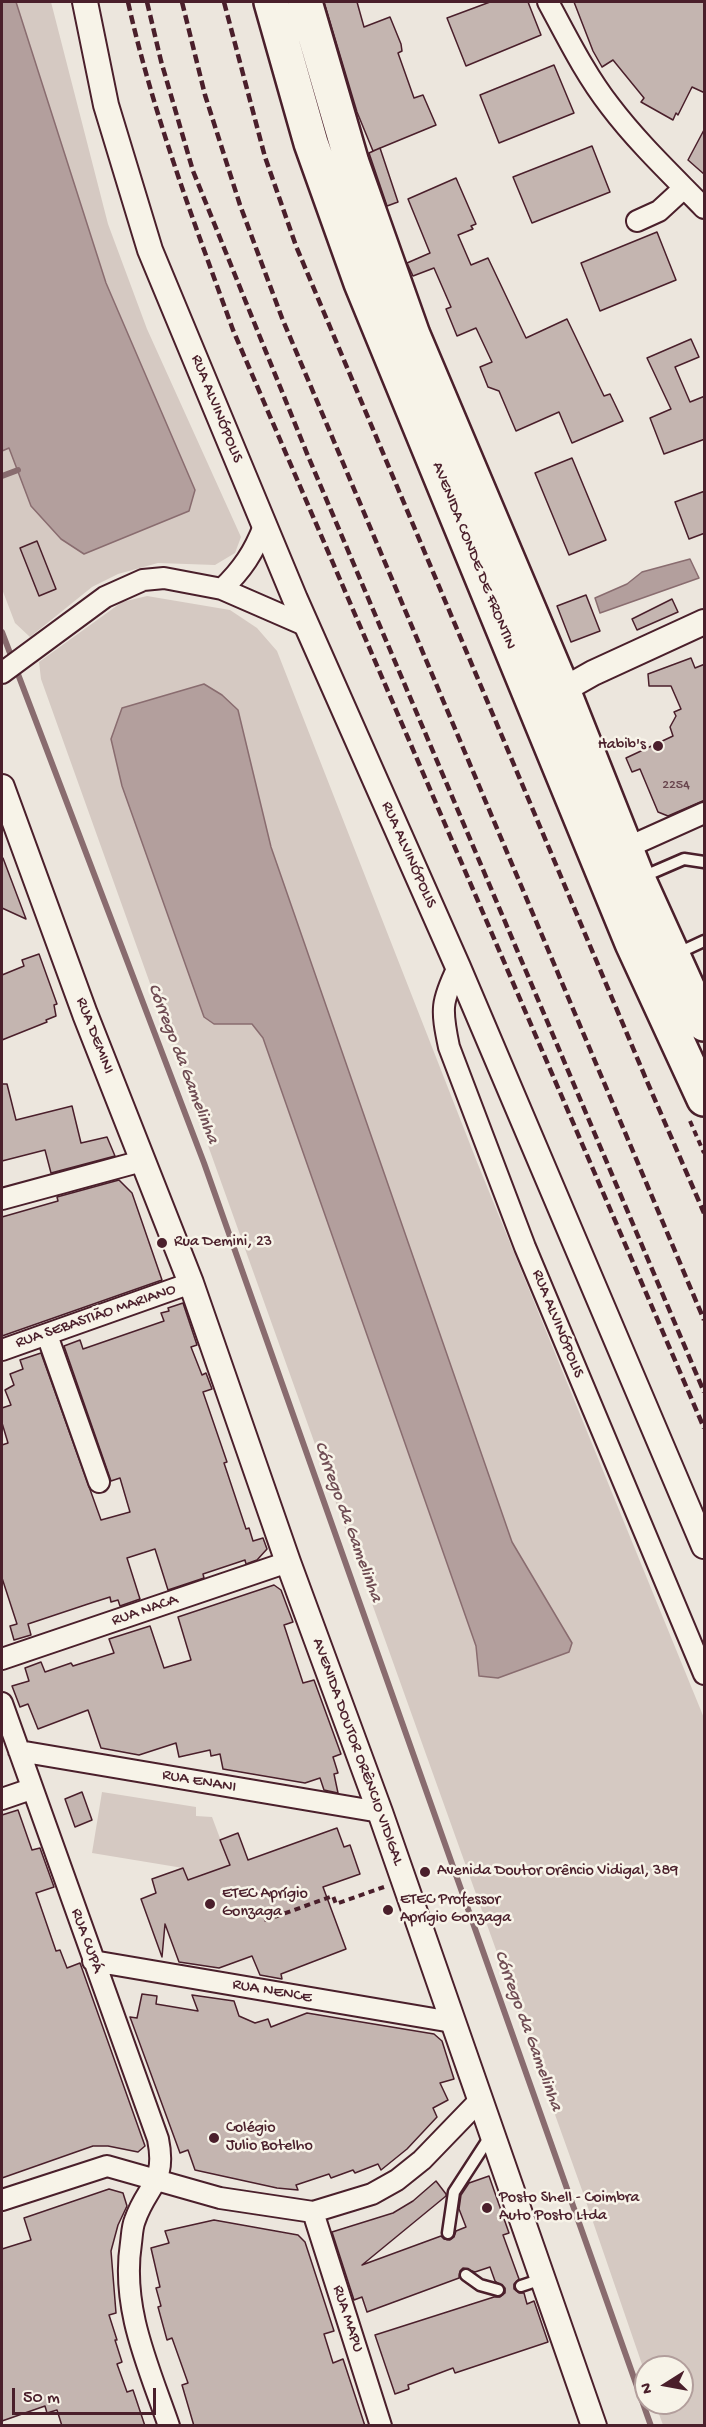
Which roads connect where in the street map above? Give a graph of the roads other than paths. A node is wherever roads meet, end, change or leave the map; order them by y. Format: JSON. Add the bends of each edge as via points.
{"nodes":[{"id":1,"x":77,"y":2,"type":"edge"},
{"id":2,"x":85,"y":2,"type":"edge"},
{"id":3,"x":271,"y":2,"type":"edge"},
{"id":4,"x":305,"y":2,"type":"edge"},
{"id":5,"x":548,"y":2,"type":"edge"},
{"id":6,"x":92,"y":33,"type":"junction"},
{"id":7,"x":684,"y":188,"type":"junction"},
{"id":8,"x":705,"y":208,"type":"edge"},
{"id":9,"x":637,"y":221,"type":"dead end"},
{"id":10,"x":264,"y":526,"type":"junction"},
{"id":11,"x":222,"y":589,"type":"junction"},
{"id":12,"x":705,"y":622,"type":"edge"},
{"id":13,"x":306,"y":626,"type":"junction"},
{"id":14,"x":2,"y":673,"type":"edge"},
{"id":15,"x":563,"y":690,"type":"junction"},
{"id":16,"x":539,"y":720,"type":"junction"},
{"id":17,"x":2,"y":787,"type":"edge"},
{"id":18,"x":705,"y":813,"type":"edge"},
{"id":19,"x":626,"y":848,"type":"junction"},
{"id":20,"x":705,"y":862,"type":"edge"},
{"id":21,"x":639,"y":879,"type":"junction"},
{"id":22,"x":705,"y":941,"type":"edge"},
{"id":23,"x":673,"y":956,"type":"junction"},
{"id":24,"x":458,"y":967,"type":"junction"},
{"id":25,"x":705,"y":1024,"type":"edge"},
{"id":26,"x":705,"y":1099,"type":"edge"},
{"id":27,"x":142,"y":1161,"type":"junction"},
{"id":28,"x":2,"y":1199,"type":"edge"},
{"id":29,"x":191,"y":1283,"type":"junction"},
{"id":30,"x":47,"y":1335,"type":"junction"},
{"id":31,"x":2,"y":1350,"type":"edge"},
{"id":32,"x":99,"y":1482,"type":"dead end"},
{"id":33,"x":705,"y":1546,"type":"edge"},
{"id":34,"x":288,"y":1562,"type":"junction"},
{"id":35,"x":2,"y":1659,"type":"edge"},
{"id":36,"x":705,"y":1674,"type":"edge"},
{"id":37,"x":2,"y":1703,"type":"edge"},
{"id":38,"x":19,"y":1751,"type":"junction"},
{"id":39,"x":31,"y":1789,"type":"junction"},
{"id":40,"x":2,"y":1798,"type":"edge"},
{"id":41,"x":380,"y":1812,"type":"junction"},
{"id":42,"x":93,"y":1961,"type":"junction"},
{"id":43,"x":452,"y":2022,"type":"junction"},
{"id":44,"x":479,"y":2101,"type":"junction"},
{"id":45,"x":491,"y":2135,"type":"junction"},
{"id":46,"x":156,"y":2180,"type":"junction"},
{"id":47,"x":2,"y":2200,"type":"edge"},
{"id":48,"x":313,"y":2212,"type":"junction"},
{"id":49,"x":448,"y":2233,"type":"dead end"},
{"id":50,"x":466,"y":2276,"type":"dead end"},
{"id":51,"x":498,"y":2290,"type":"dead end"},
{"id":52,"x":169,"y":2426,"type":"edge"},
{"id":53,"x":381,"y":2426,"type":"edge"},
{"id":54,"x":594,"y":2426,"type":"edge"}],
"edges":[{"from":1,"to":6,"type":"street","name":"RUA ALVINÓPOLIS"},
{"from":2,"to":6,"type":"street","name":"RUA ALVINÓPOLIS"},
{"from":3,"to":16,"type":"highway","name":"AVENIDA CONDE DE FRONTIN","via":[[311,143],[361,283]]},
{"from":4,"to":15,"type":"highway","name":"AVENIDA CONDE DE FRONTIN","via":[[352,163],[413,335]]},
{"from":5,"to":7,"type":"street","via":[[609,105]]},
{"from":6,"to":10,"type":"street","name":"RUA ALVINÓPOLIS","via":[[106,105],[150,250]]},
{"from":7,"to":8,"type":"street"},
{"from":7,"to":9,"type":"street","via":[[659,211]]},
{"from":10,"to":11,"type":"street","via":[[247,562]]},
{"from":10,"to":13,"type":"street","name":"RUA ALVINÓPOLIS"},
{"from":11,"to":13,"type":"street"},
{"from":11,"to":14,"type":"street","via":[[164,578],[143,580],[105,597]]},
{"from":12,"to":15,"type":"street"},
{"from":13,"to":24,"type":"street","name":"RUA ALVINÓPOLIS"},
{"from":15,"to":16,"type":"street"},
{"from":15,"to":19,"type":"highway","name":"AVENIDA CONDE DE FRONTIN"},
{"from":16,"to":26,"type":"highway","name":"AVENIDA CONDE DE FRONTIN","via":[[632,944]]},
{"from":17,"to":27,"type":"street","name":"RUA DEMINI"},
{"from":18,"to":19,"type":"street"},
{"from":19,"to":21,"type":"highway","name":"AVENIDA CONDE DE FRONTIN"},
{"from":20,"to":21,"type":"lane","via":[[684,859]]},
{"from":21,"to":23,"type":"highway","name":"AVENIDA CONDE DE FRONTIN"},
{"from":22,"to":23,"type":"lane"},
{"from":23,"to":25,"type":"highway","name":"AVENIDA CONDE DE FRONTIN"},
{"from":24,"to":33,"type":"street"},
{"from":24,"to":36,"type":"street","name":"RUA ALVINÓPOLIS","via":[[444,995],[443,1021],[449,1047],[525,1247]]},
{"from":27,"to":28,"type":"street"},
{"from":27,"to":29,"type":"street","name":"RUA DEMINI"},
{"from":29,"to":30,"type":"street","name":"RUA SEBASTIÃO MARIANO"},
{"from":29,"to":34,"type":"street","name":"AVENIDA DOUTOR ORÊNCIO VIDIGAL"},
{"from":30,"to":31,"type":"street","name":"RUA SEBASTIÃO MARIANO"},
{"from":30,"to":32,"type":"street"},
{"from":34,"to":35,"type":"street","name":"RUA NACA"},
{"from":34,"to":41,"type":"street","name":"AVENIDA DOUTOR ORÊNCIO VIDIGAL"},
{"from":37,"to":38,"type":"street","name":"RUA CUPÁ"},
{"from":38,"to":39,"type":"street","name":"RUA CUPÁ"},
{"from":38,"to":41,"type":"street","name":"RUA ENANI"},
{"from":39,"to":40,"type":"street"},
{"from":39,"to":42,"type":"street","name":"RUA CUPÁ"},
{"from":41,"to":43,"type":"street","name":"AVENIDA DOUTOR ORÊNCIO VIDIGAL"},
{"from":42,"to":43,"type":"street","name":"RUA NENCE"},
{"from":42,"to":46,"type":"street","name":"RUA CUPÁ","via":[[158,2139],[162,2159]]},
{"from":43,"to":44,"type":"street","name":"AVENIDA DOUTOR ORÊNCIO VIDIGAL"},
{"from":44,"to":45,"type":"street","name":"AVENIDA DOUTOR ORÊNCIO VIDIGAL"},
{"from":44,"to":48,"type":"street","via":[[397,2180],[372,2194]]},
{"from":45,"to":49,"type":"lane","via":[[454,2192]]},
{"from":45,"to":54,"type":"street","name":"AVENIDA DOUTOR ORÊNCIO VIDIGAL","via":[[532,2283]]},
{"from":46,"to":47,"type":"street","via":[[107,2166]]},
{"from":46,"to":48,"type":"street","via":[[220,2198]]},
{"from":46,"to":52,"type":"street","name":"RUA CUPÁ","via":[[135,2220],[128,2261],[129,2298]]},
{"from":48,"to":53,"type":"street","name":"RUA MAPU"},
{"from":50,"to":51,"type":"lane"}]}
